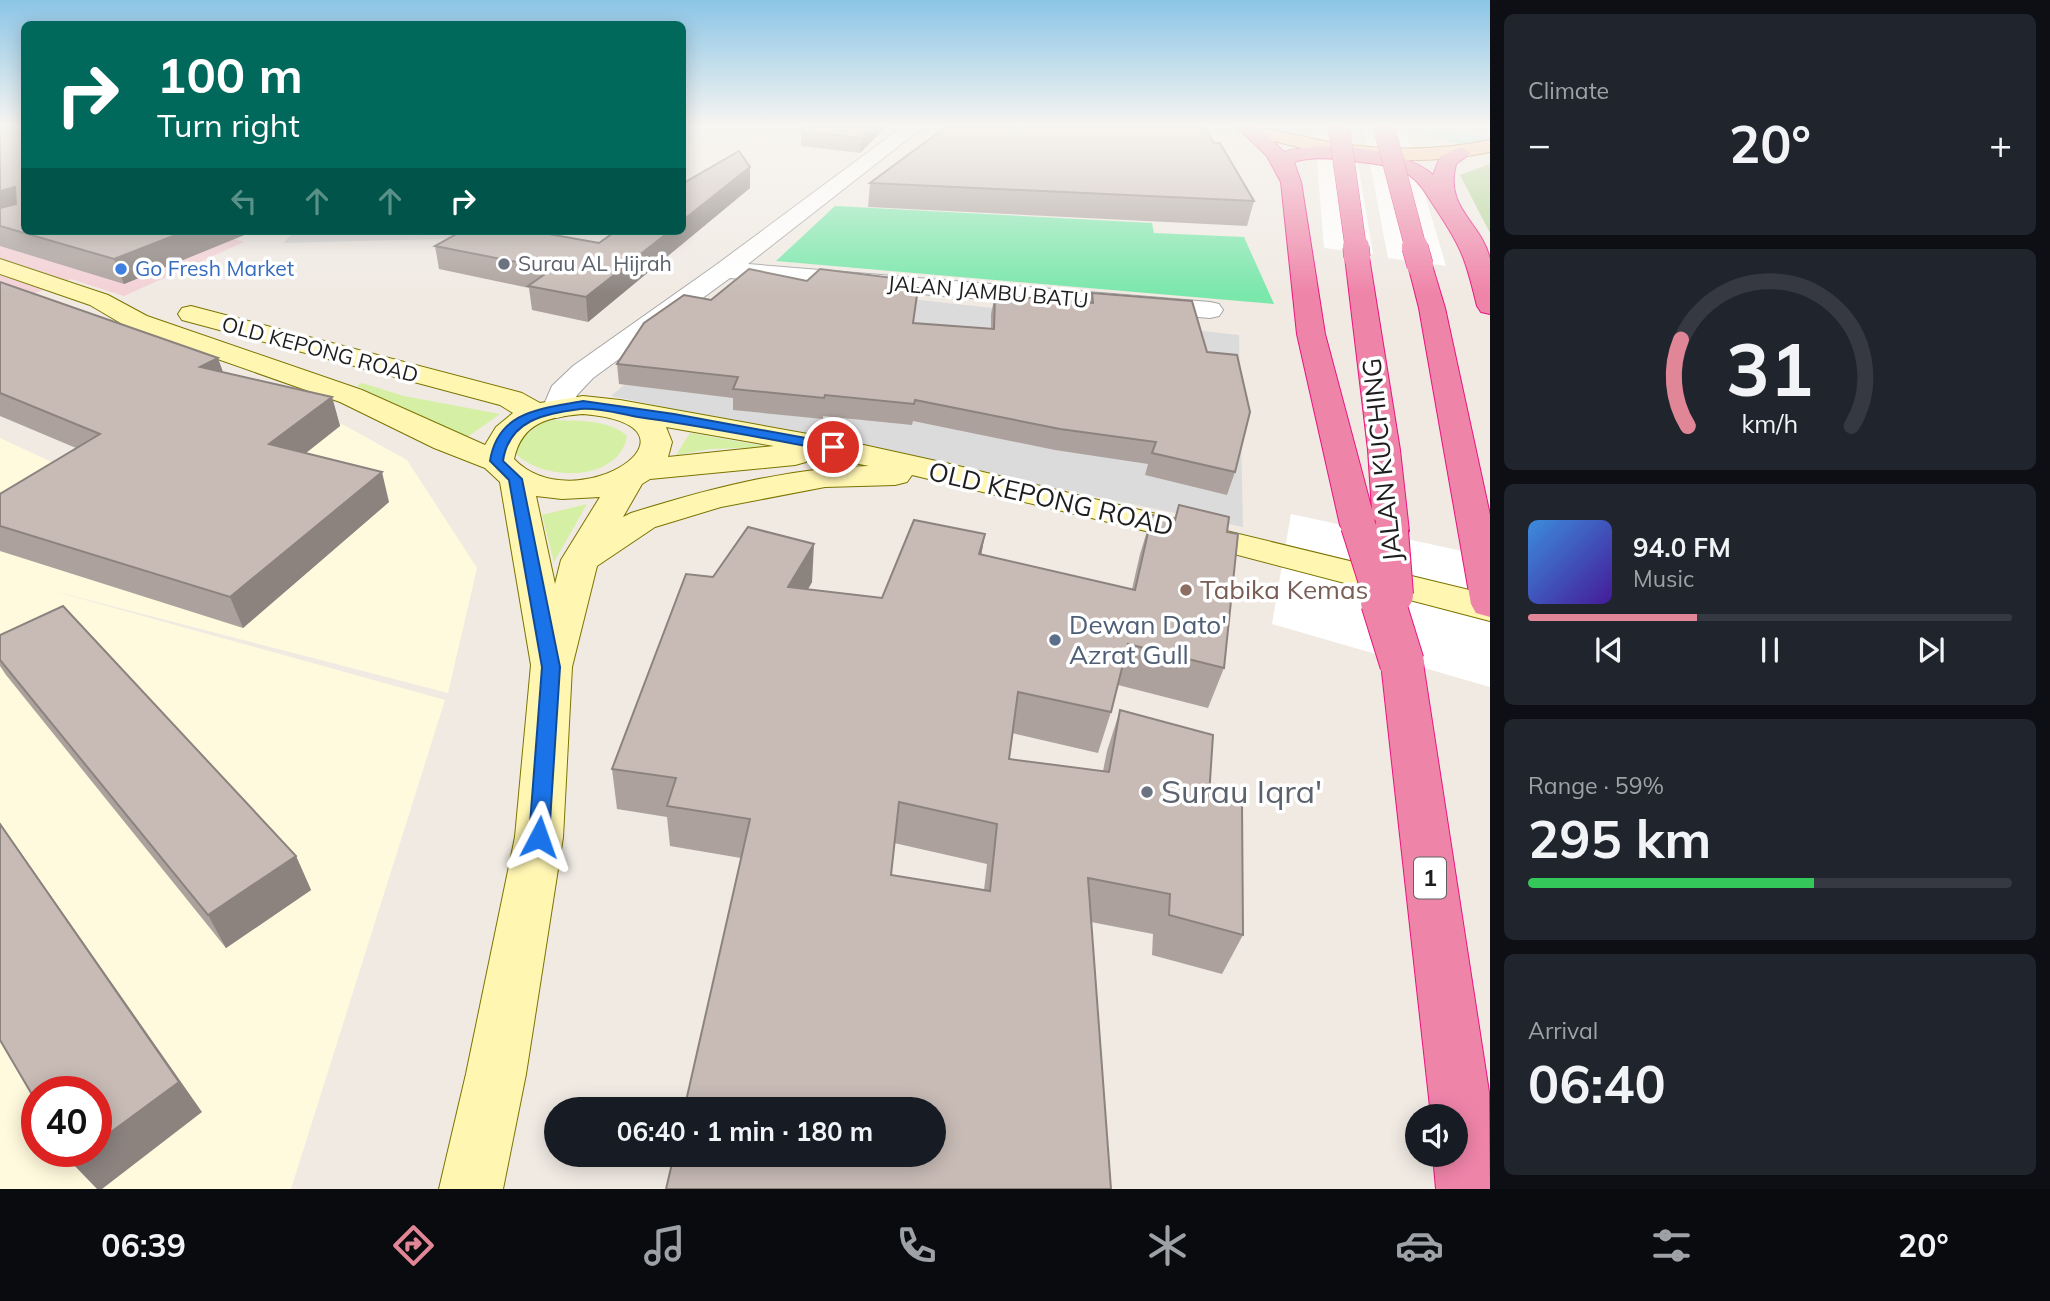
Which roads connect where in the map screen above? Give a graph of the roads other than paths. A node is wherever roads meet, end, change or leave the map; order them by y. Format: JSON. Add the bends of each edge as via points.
{"nodes":[{"id":1,"x":841,"y":182,"type":"edge"},
{"id":2,"x":1291,"y":182,"type":"edge"},
{"id":3,"x":1347,"y":182,"type":"edge"},
{"id":4,"x":1398,"y":182,"type":"edge"},
{"id":5,"x":1426,"y":182,"type":"edge"},
{"id":6,"x":1441,"y":182,"type":"edge"},
{"id":7,"x":1452,"y":216,"type":"junction"},
{"id":8,"x":0,"y":266,"type":"edge"},
{"id":9,"x":725,"y":270,"type":"junction"},
{"id":10,"x":99,"y":300,"type":"junction"},
{"id":11,"x":1490,"y":306,"type":"edge"},
{"id":12,"x":1210,"y":310,"type":"dead end"},
{"id":13,"x":583,"y":372,"type":"junction"},
{"id":14,"x":622,"y":410,"type":"junction"},
{"id":15,"x":547,"y":411,"type":"junction"},
{"id":16,"x":857,"y":452,"type":"junction"},
{"id":17,"x":506,"y":470,"type":"junction"},
{"id":18,"x":635,"y":473,"type":"junction"},
{"id":19,"x":939,"y":473,"type":"junction"},
{"id":20,"x":1374,"y":528,"type":"junction"},
{"id":21,"x":580,"y":560,"type":"junction"},
{"id":22,"x":1490,"y":606,"type":"edge"},
{"id":23,"x":551,"y":667,"type":"junction"},
{"id":24,"x":471,"y":1189,"type":"edge"},
{"id":25,"x":1468,"y":1189,"type":"edge"}],
"edges":[{"from":1,"to":9,"type":"street"},
{"from":2,"to":20,"type":"highway","via":[[1311,334]]},
{"from":3,"to":20,"type":"highway","name":"JALAN KUCHING","number":"1","bridge":true,"via":[[1384,450]]},
{"from":4,"to":22,"type":"highway","bridge":true,"via":[[1432,309]]},
{"from":5,"to":7,"type":"highway"},
{"from":6,"to":7,"type":"highway"},
{"from":7,"to":11,"type":"highway","via":[[1474,251]]},
{"from":8,"to":10,"type":"street","name":"OLD KEPONG ROAD"},
{"from":9,"to":12,"type":"street","name":"JALAN JAMBU BATU"},
{"from":9,"to":13,"type":"street"},
{"from":10,"to":15,"type":"street","name":"OLD KEPONG ROAD","via":[[163,306]]},
{"from":10,"to":17,"type":"street","name":"OLD KEPONG ROAD","via":[[138,322],[351,396]]},
{"from":13,"to":14,"type":"street","via":[[586,390],[593,398]]},
{"from":13,"to":15,"type":"street"},
{"from":14,"to":15,"type":"street","name":"OLD KEPONG ROAD","via":[[583,405]]},
{"from":14,"to":16,"type":"street","name":"OLD KEPONG ROAD"},
{"from":14,"to":18,"type":"street","via":[[647,422],[656,434],[656,450]]},
{"from":15,"to":17,"type":"street","via":[[512,427],[499,443]]},
{"from":16,"to":18,"type":"street","name":"OLD KEPONG ROAD","via":[[743,458]]},
{"from":16,"to":19,"type":"street","name":"OLD KEPONG ROAD"},
{"from":17,"to":18,"type":"street","name":"OLD KEPONG ROAD","via":[[552,490],[597,488]]},
{"from":17,"to":23,"type":"street"},
{"from":18,"to":21,"type":"street"},
{"from":19,"to":21,"type":"street","via":[[825,477],[714,498],[643,520]]},
{"from":19,"to":22,"type":"street","name":"OLD KEPONG ROAD","via":[[1112,511]]},
{"from":20,"to":25,"type":"highway","name":"JALAN KUCHING","number":"1","bridge":true,"via":[[1402,663]]},
{"from":21,"to":23,"type":"street"},
{"from":23,"to":24,"type":"street","via":[[539,837]]}]}
